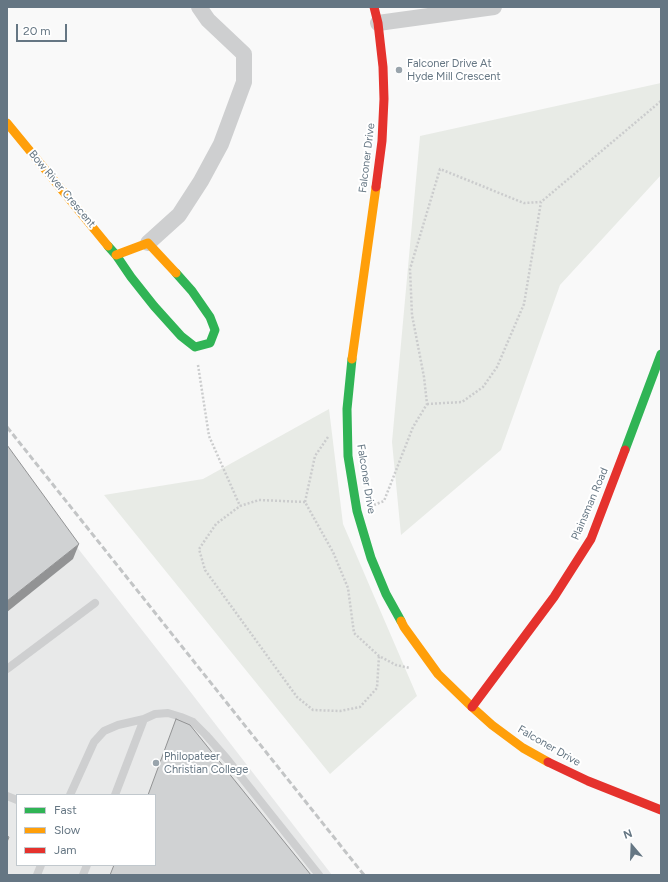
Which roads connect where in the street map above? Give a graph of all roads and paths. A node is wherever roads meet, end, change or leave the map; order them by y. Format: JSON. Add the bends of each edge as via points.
{"nodes":[{"id":1,"x":199,"y":7,"type":"edge"},
{"id":2,"x":374,"y":7,"type":"edge"},
{"id":3,"x":494,"y":7,"type":"edge"},
{"id":4,"x":378,"y":23,"type":"junction"},
{"id":5,"x":661,"y":101,"type":"edge"},
{"id":6,"x":7,"y":123,"type":"edge"},
{"id":7,"x":541,"y":202,"type":"junction"},
{"id":8,"x":148,"y":243,"type":"junction"},
{"id":9,"x":116,"y":256,"type":"junction"},
{"id":10,"x":195,"y":347,"type":"junction"},
{"id":11,"x":661,"y":354,"type":"edge"},
{"id":12,"x":427,"y":404,"type":"junction"},
{"id":13,"x":331,"y":432,"type":"dead end"},
{"id":14,"x":305,"y":502,"type":"junction"},
{"id":15,"x":240,"y":506,"type":"junction"},
{"id":16,"x":357,"y":511,"type":"junction"},
{"id":17,"x":95,"y":604,"type":"dead end"},
{"id":18,"x":379,"y":656,"type":"junction"},
{"id":19,"x":7,"y":669,"type":"edge"},
{"id":20,"x":438,"y":674,"type":"junction"},
{"id":21,"x":472,"y":707,"type":"junction"},
{"id":22,"x":144,"y":719,"type":"junction"},
{"id":23,"x":70,"y":794,"type":"edge"},
{"id":24,"x":115,"y":794,"type":"edge"},
{"id":25,"x":661,"y":810,"type":"edge"},
{"id":26,"x":320,"y":875,"type":"edge"}],
"edges":[{"from":1,"to":8,"type":"street","via":[[208,20],[244,54],[244,82],[221,144],[201,181],[179,215]]},
{"from":2,"to":4,"type":"street","name":"Falconer Drive"},
{"from":3,"to":4,"type":"street"},
{"from":4,"to":16,"type":"street","name":"Falconer Drive","via":[[383,67],[382,141],[347,408],[348,456]]},
{"from":5,"to":7,"type":"path"},
{"from":6,"to":9,"type":"street","name":"Bow River Crescent"},
{"from":7,"to":12,"type":"path","via":[[524,304],[497,367],[483,387],[462,402]]},
{"from":7,"to":12,"type":"path","via":[[524,203],[440,169],[410,268],[412,315]]},
{"from":8,"to":9,"type":"street"},
{"from":8,"to":10,"type":"street","via":[[192,291],[210,317],[215,330],[210,343]]},
{"from":9,"to":10,"type":"street","name":"Bow River Crescent","via":[[154,306],[181,336]]},
{"from":10,"to":15,"type":"path","via":[[209,436]]},
{"from":11,"to":21,"type":"street","name":"Plainsman Road","via":[[591,539],[554,596]]},
{"from":12,"to":16,"type":"path","via":[[413,427],[384,501]]},
{"from":13,"to":14,"type":"path","via":[[315,456]]},
{"from":14,"to":15,"type":"path","via":[[259,500]]},
{"from":14,"to":18,"type":"path","via":[[333,552],[348,588],[354,633]]},
{"from":15,"to":18,"type":"path","via":[[216,524],[199,549],[205,570],[296,697],[313,710],[340,711],[360,707],[377,688]]},
{"from":16,"to":20,"type":"street","name":"Falconer Drive","via":[[371,558],[386,594],[404,627]]},
{"from":17,"to":19,"type":"lane"},
{"from":18,"to":20,"type":"path","via":[[396,665]]},
{"from":20,"to":21,"type":"street","name":"Falconer Drive"},
{"from":21,"to":25,"type":"street","name":"Falconer Drive","via":[[523,748],[552,764],[588,782]]},
{"from":22,"to":23,"type":"lane","via":[[118,725],[104,732],[94,742]]},
{"from":22,"to":24,"type":"lane"},
{"from":22,"to":26,"type":"lane","via":[[155,714],[168,713],[193,722]]}]}
